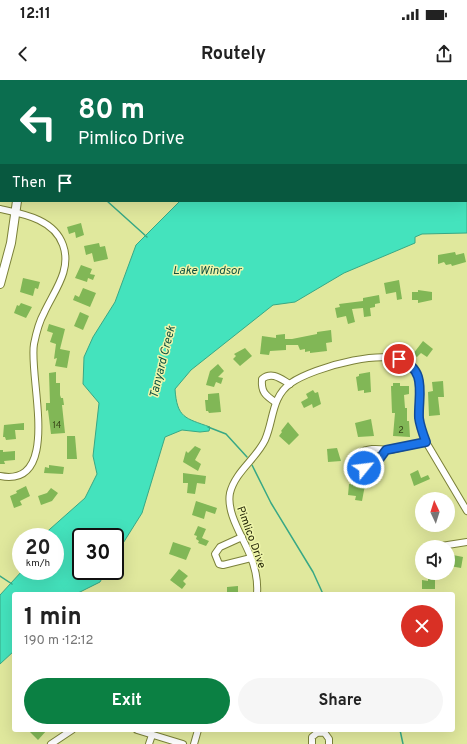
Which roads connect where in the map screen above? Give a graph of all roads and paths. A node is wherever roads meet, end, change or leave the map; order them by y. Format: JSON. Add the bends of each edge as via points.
{"nodes":[{"id":1,"x":17,"y":202,"type":"edge"},
{"id":2,"x":0,"y":209,"type":"edge"},
{"id":3,"x":15,"y":212,"type":"junction"},
{"id":4,"x":0,"y":284,"type":"edge"},
{"id":5,"x":290,"y":384,"type":"junction"},
{"id":6,"x":274,"y":402,"type":"junction"},
{"id":7,"x":426,"y":442,"type":"junction"},
{"id":8,"x":386,"y":450,"type":"junction"},
{"id":9,"x":0,"y":476,"type":"edge"},
{"id":10,"x":467,"y":512,"type":"edge"},
{"id":11,"x":242,"y":537,"type":"junction"},
{"id":12,"x":467,"y":542,"type":"edge"},
{"id":13,"x":455,"y":544,"type":"edge"},
{"id":14,"x":251,"y":558,"type":"junction"},
{"id":15,"x":257,"y":592,"type":"edge"},
{"id":16,"x":69,"y":732,"type":"edge"},
{"id":17,"x":143,"y":732,"type":"edge"},
{"id":18,"x":197,"y":732,"type":"edge"},
{"id":19,"x":152,"y":735,"type":"junction"},
{"id":20,"x":51,"y":744,"type":"edge"},
{"id":21,"x":149,"y":744,"type":"edge"},
{"id":22,"x":183,"y":744,"type":"edge"},
{"id":23,"x":194,"y":744,"type":"edge"},
{"id":24,"x":312,"y":744,"type":"edge"},
{"id":25,"x":329,"y":744,"type":"edge"}],
"edges":[{"from":1,"to":3,"type":"street"},
{"from":2,"to":3,"type":"street"},
{"from":3,"to":4,"type":"street","via":[[11,243]]},
{"from":3,"to":9,"type":"street","via":[[47,224],[63,244],[66,258],[63,275],[43,313],[33,346],[38,451],[33,464],[25,472],[16,476]]},
{"from":5,"to":6,"type":"street"},
{"from":5,"to":6,"type":"street","via":[[277,376],[265,376],[262,379],[264,394]]},
{"from":5,"to":7,"type":"street","via":[[313,372],[348,361],[373,358],[399,359],[413,367],[417,374],[419,417]]},
{"from":6,"to":11,"type":"street","name":"Pimlico Drive","via":[[271,424],[264,441],[236,479],[230,493],[232,514]]},
{"from":7,"to":8,"type":"street"},
{"from":7,"to":10,"type":"street"},
{"from":8,"to":8,"type":"street","via":[[364,450],[358,454],[359,465],[364,468],[375,465]]},
{"from":11,"to":14,"type":"street","name":"Pimlico Drive"},
{"from":11,"to":14,"type":"street","via":[[220,547],[215,554],[219,564]]},
{"from":12,"to":13,"type":"street"},
{"from":14,"to":15,"type":"street","name":"Pimlico Drive"},
{"from":16,"to":20,"type":"street"},
{"from":17,"to":19,"type":"street"},
{"from":18,"to":23,"type":"street"},
{"from":19,"to":21,"type":"street"},
{"from":19,"to":22,"type":"street"},
{"from":24,"to":25,"type":"street","via":[[312,737],[324,732],[330,739]]}]}
